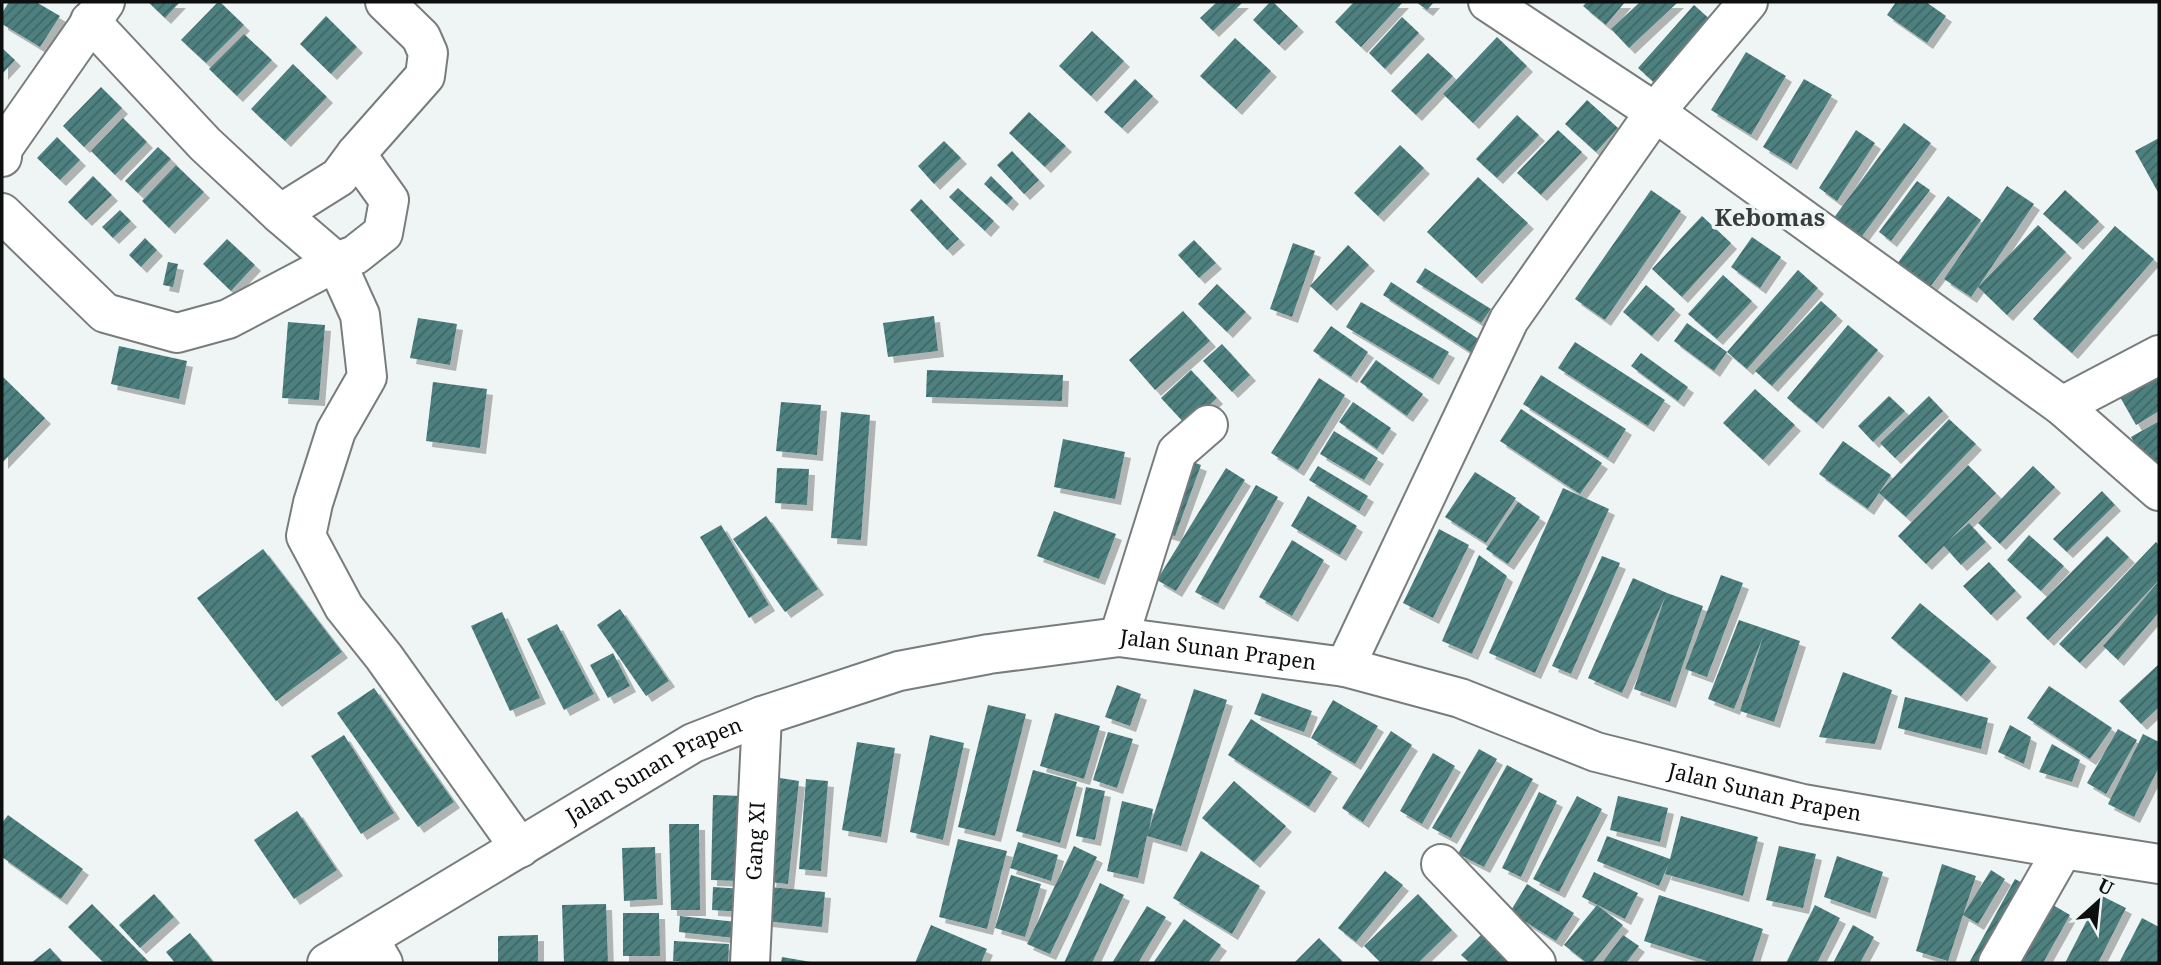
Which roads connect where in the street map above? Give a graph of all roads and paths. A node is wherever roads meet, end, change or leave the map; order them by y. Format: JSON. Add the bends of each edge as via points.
{"nodes":[{"id":1,"x":386,"y":2,"type":"edge"},
{"id":2,"x":1488,"y":2,"type":"edge"},
{"id":3,"x":1748,"y":2,"type":"edge"},
{"id":4,"x":97,"y":11,"type":"edge"},
{"id":5,"x":1655,"y":112,"type":"junction"},
{"id":6,"x":356,"y":154,"type":"junction"},
{"id":7,"x":2,"y":157,"type":"edge"},
{"id":8,"x":2,"y":213,"type":"edge"},
{"id":9,"x":280,"y":214,"type":"junction"},
{"id":10,"x":335,"y":262,"type":"junction"},
{"id":11,"x":2159,"y":355,"type":"edge"},
{"id":12,"x":2062,"y":406,"type":"junction"},
{"id":13,"x":1208,"y":425,"type":"dead end"},
{"id":14,"x":2159,"y":491,"type":"edge"},
{"id":15,"x":1119,"y":637,"type":"junction"},
{"id":16,"x":1345,"y":667,"type":"junction"},
{"id":17,"x":762,"y":716,"type":"junction"},
{"id":18,"x":520,"y":848,"type":"junction"},
{"id":19,"x":2063,"y":849,"type":"junction"},
{"id":20,"x":1441,"y":864,"type":"dead end"},
{"id":21,"x":2159,"y":864,"type":"edge"},
{"id":22,"x":376,"y":951,"type":"edge"},
{"id":23,"x":327,"y":963,"type":"edge"},
{"id":24,"x":750,"y":963,"type":"edge"},
{"id":25,"x":1536,"y":963,"type":"edge"},
{"id":26,"x":1998,"y":963,"type":"edge"}],
"edges":[{"from":1,"to":6,"type":"street","via":[[421,37],[428,53],[425,76]]},
{"from":2,"to":5,"type":"street"},
{"from":3,"to":5,"type":"street"},
{"from":4,"to":7,"type":"street","via":[[3,148]]},
{"from":4,"to":9,"type":"street","via":[[205,144]]},
{"from":5,"to":12,"type":"street"},
{"from":5,"to":16,"type":"street","via":[[1509,320]]},
{"from":6,"to":9,"type":"street","via":[[339,177]]},
{"from":6,"to":10,"type":"street","via":[[389,200],[383,233],[355,255]]},
{"from":8,"to":10,"type":"street","via":[[105,313],[177,333],[229,319]]},
{"from":9,"to":10,"type":"street"},
{"from":10,"to":18,"type":"street","via":[[360,315],[367,377],[336,431],[306,536],[344,607]]},
{"from":11,"to":12,"type":"street"},
{"from":12,"to":14,"type":"street"},
{"from":13,"to":15,"type":"street","via":[[1177,452]]},
{"from":15,"to":16,"type":"street","name":"Jalan Sunan Prapen"},
{"from":15,"to":17,"type":"street","name":"Jalan Sunan Prapen","via":[[899,671]]},
{"from":16,"to":19,"type":"street","name":"Jalan Sunan Prapen","via":[[1460,698],[1596,751],[1803,804]]},
{"from":17,"to":18,"type":"street","name":"Jalan Sunan Prapen","via":[[693,743]]},
{"from":17,"to":24,"type":"street","name":"Gang XI"},
{"from":18,"to":22,"type":"street","name":"Jalan Sunan Prapen"},
{"from":19,"to":21,"type":"street","name":"Jalan Sunan Prapen"},
{"from":19,"to":26,"type":"street"},
{"from":20,"to":25,"type":"street"},
{"from":22,"to":23,"type":"street","name":"Jalan Sunan Prapen"}]}
